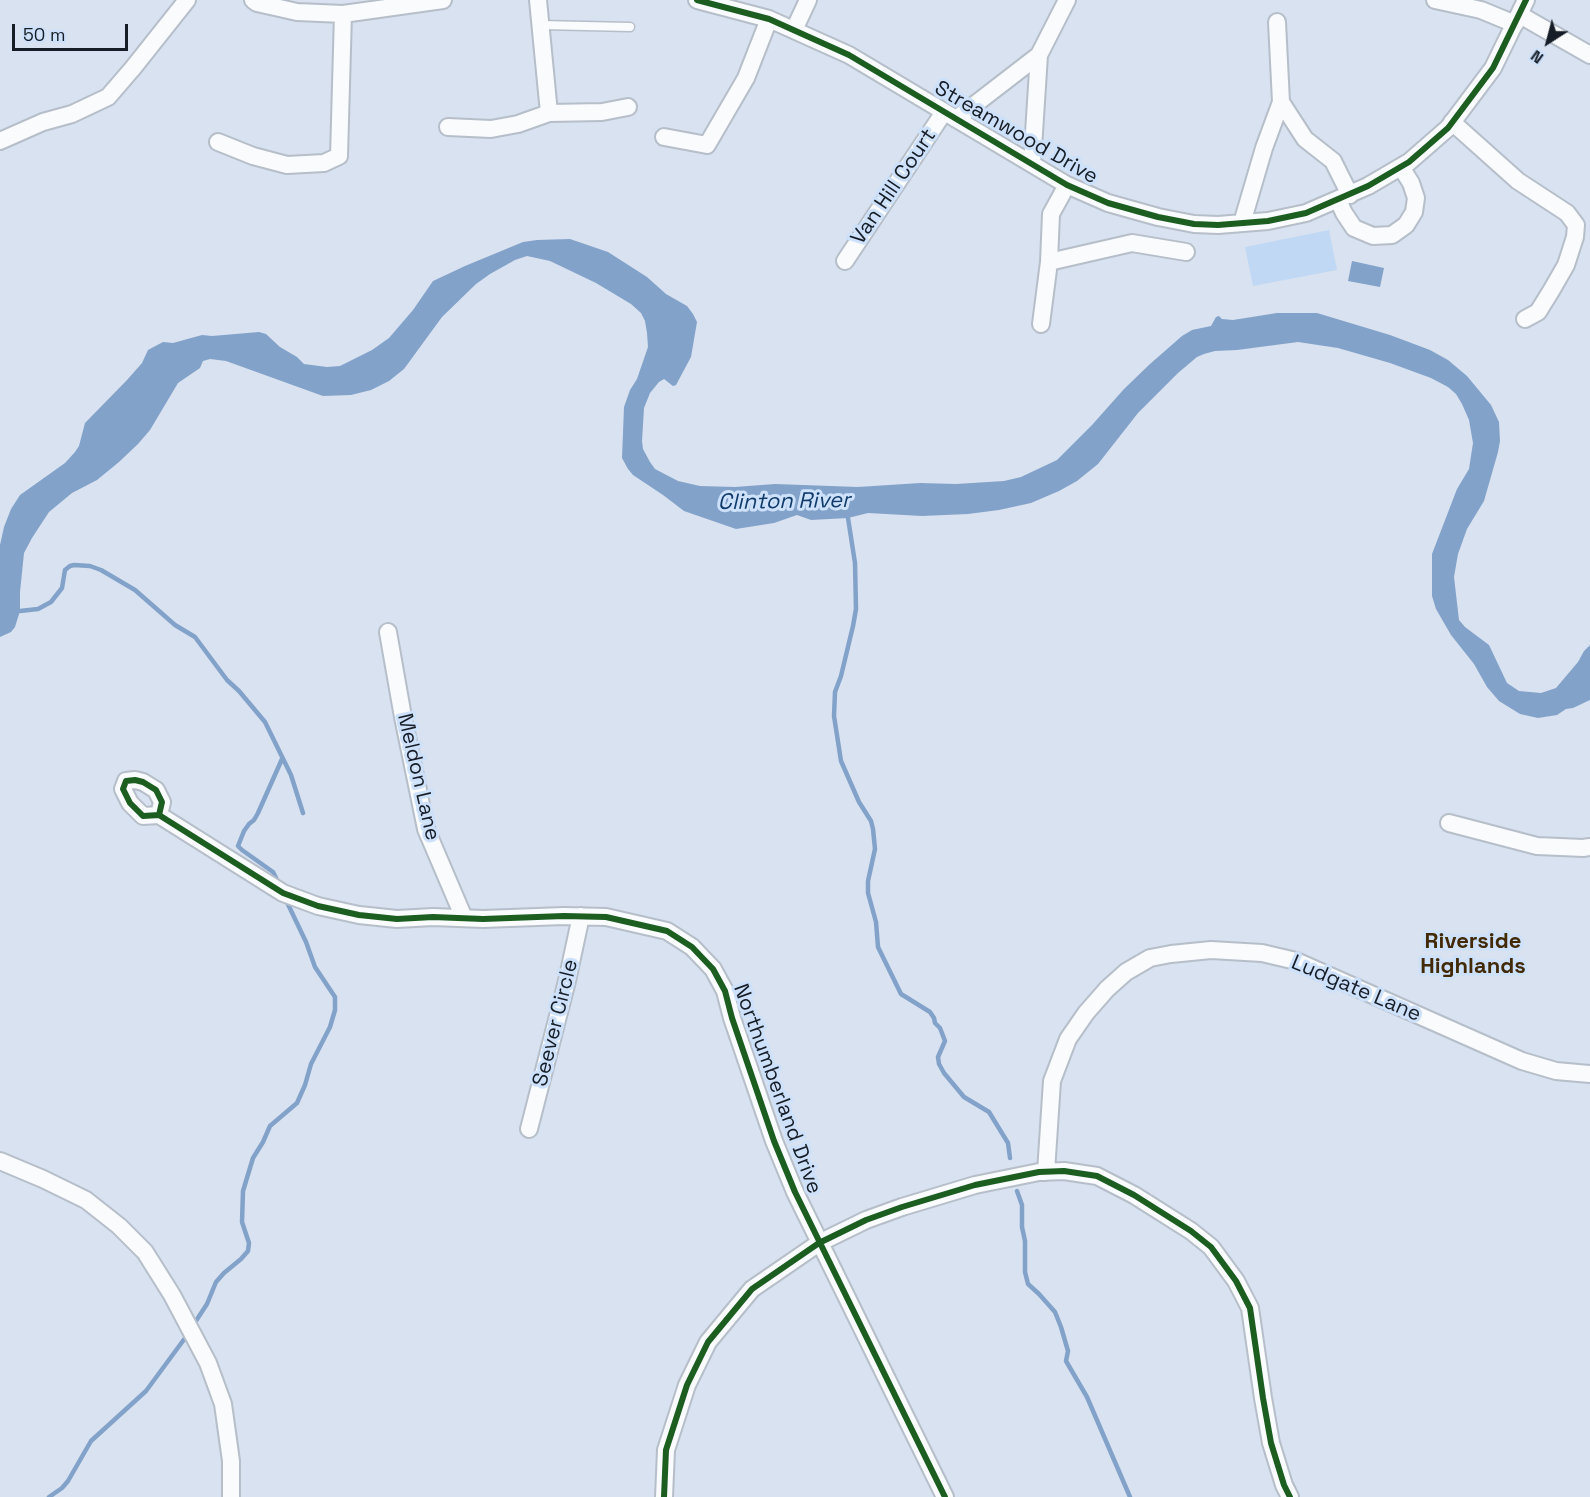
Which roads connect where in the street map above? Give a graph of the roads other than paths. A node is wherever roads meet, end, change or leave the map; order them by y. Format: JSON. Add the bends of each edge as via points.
{"nodes":[{"id":1,"x":187,"y":0,"type":"edge"},
{"id":2,"x":253,"y":0,"type":"edge"},
{"id":3,"x":443,"y":0,"type":"edge"},
{"id":4,"x":538,"y":0,"type":"edge"},
{"id":5,"x":697,"y":0,"type":"edge"},
{"id":6,"x":808,"y":0,"type":"edge"},
{"id":7,"x":1067,"y":0,"type":"edge"},
{"id":8,"x":1435,"y":0,"type":"edge"},
{"id":9,"x":423,"y":1,"type":"edge"},
{"id":10,"x":1520,"y":13,"type":"edge"},
{"id":11,"x":343,"y":14,"type":"junction"},
{"id":12,"x":769,"y":20,"type":"junction"},
{"id":13,"x":1277,"y":22,"type":"dead end"},
{"id":14,"x":541,"y":25,"type":"junction"},
{"id":15,"x":630,"y":27,"type":"dead end"},
{"id":16,"x":794,"y":30,"type":"junction"},
{"id":17,"x":1039,"y":55,"type":"junction"},
{"id":18,"x":1590,"y":55,"type":"edge"},
{"id":19,"x":1281,"y":102,"type":"junction"},
{"id":20,"x":628,"y":107,"type":"dead end"},
{"id":21,"x":549,"y":114,"type":"junction"},
{"id":22,"x":950,"y":116,"type":"junction"},
{"id":23,"x":1452,"y":122,"type":"junction"},
{"id":24,"x":448,"y":127,"type":"dead end"},
{"id":25,"x":664,"y":137,"type":"dead end"},
{"id":26,"x":0,"y":141,"type":"edge"},
{"id":27,"x":218,"y":142,"type":"dead end"},
{"id":28,"x":1032,"y":164,"type":"junction"},
{"id":29,"x":1401,"y":167,"type":"junction"},
{"id":30,"x":1067,"y":185,"type":"junction"},
{"id":31,"x":1344,"y":197,"type":"junction"},
{"id":32,"x":1242,"y":223,"type":"junction"},
{"id":33,"x":1186,"y":252,"type":"dead end"},
{"id":34,"x":845,"y":261,"type":"dead end"},
{"id":35,"x":1049,"y":262,"type":"junction"},
{"id":36,"x":1525,"y":319,"type":"dead end"},
{"id":37,"x":1041,"y":324,"type":"dead end"},
{"id":38,"x":388,"y":632,"type":"dead end"},
{"id":39,"x":159,"y":815,"type":"dead end"},
{"id":40,"x":1449,"y":823,"type":"dead end"},
{"id":41,"x":1590,"y":847,"type":"edge"},
{"id":42,"x":581,"y":916,"type":"junction"},
{"id":43,"x":464,"y":918,"type":"junction"},
{"id":44,"x":1590,"y":1074,"type":"edge"},
{"id":45,"x":529,"y":1129,"type":"dead end"},
{"id":46,"x":0,"y":1161,"type":"edge"},
{"id":47,"x":1046,"y":1172,"type":"junction"},
{"id":48,"x":819,"y":1243,"type":"junction"},
{"id":49,"x":231,"y":1497,"type":"edge"},
{"id":50,"x":664,"y":1497,"type":"edge"},
{"id":51,"x":945,"y":1497,"type":"edge"},
{"id":52,"x":1290,"y":1497,"type":"edge"}],
"edges":[{"from":1,"to":26,"type":"street","via":[[108,97]]},
{"from":2,"to":11,"type":"street","via":[[297,12]]},
{"from":3,"to":9,"type":"street"},
{"from":4,"to":14,"type":"street"},
{"from":5,"to":12,"type":"street","name":"Streamwood Drive"},
{"from":6,"to":16,"type":"street"},
{"from":7,"to":17,"type":"street"},
{"from":8,"to":10,"type":"street"},
{"from":9,"to":11,"type":"street"},
{"from":10,"to":18,"type":"street"},
{"from":10,"to":23,"type":"street","name":"Streamwood Drive","via":[[1492,68]]},
{"from":11,"to":27,"type":"street","via":[[339,156],[324,164],[287,165]]},
{"from":12,"to":16,"type":"street","name":"Streamwood Drive"},
{"from":12,"to":25,"type":"street","via":[[746,78],[707,145]]},
{"from":13,"to":19,"type":"street"},
{"from":14,"to":15,"type":"lane"},
{"from":14,"to":21,"type":"street"},
{"from":16,"to":22,"type":"street","name":"Streamwood Drive","via":[[849,56]]},
{"from":17,"to":22,"type":"street","name":"Van Hill Court"},
{"from":17,"to":28,"type":"street"},
{"from":19,"to":31,"type":"street","via":[[1305,139],[1333,161]]},
{"from":19,"to":32,"type":"street"},
{"from":20,"to":21,"type":"street"},
{"from":21,"to":24,"type":"street","via":[[491,129]]},
{"from":22,"to":28,"type":"street","name":"Streamwood Drive"},
{"from":22,"to":34,"type":"street","name":"Van Hill Court"},
{"from":23,"to":29,"type":"street","name":"Streamwood Drive"},
{"from":23,"to":36,"type":"street","via":[[1518,181],[1567,213],[1576,225],[1566,265],[1538,312]]},
{"from":28,"to":30,"type":"street","name":"Streamwood Drive"},
{"from":29,"to":31,"type":"street","name":"Streamwood Drive"},
{"from":29,"to":31,"type":"street","via":[[1416,198],[1406,225],[1392,236],[1373,236],[1354,228],[1344,213]]},
{"from":30,"to":32,"type":"street","name":"Streamwood Drive","via":[[1108,203],[1158,217],[1194,224]]},
{"from":30,"to":35,"type":"street","via":[[1051,214]]},
{"from":31,"to":32,"type":"street","name":"Streamwood Drive","via":[[1306,213]]},
{"from":33,"to":35,"type":"street","via":[[1132,243]]},
{"from":35,"to":37,"type":"street"},
{"from":38,"to":43,"type":"street","name":"Meldon Lane","via":[[426,829]]},
{"from":39,"to":43,"type":"street","name":"Northumberland Drive","via":[[283,893],[318,906],[397,919]]},
{"from":40,"to":41,"type":"street","via":[[1537,846]]},
{"from":42,"to":43,"type":"street","name":"Northumberland Drive"},
{"from":42,"to":45,"type":"street","name":"Seever Circle"},
{"from":42,"to":48,"type":"street","name":"Northumberland Drive","via":[[606,917],[667,931],[692,947],[713,969],[725,991],[774,1141]]},
{"from":44,"to":47,"type":"street","name":"Ludgate Lane","via":[[1522,1062],[1296,961],[1262,953],[1211,950],[1171,954],[1150,958],[1126,972],[1086,1013],[1068,1039],[1052,1081]]},
{"from":46,"to":49,"type":"street","via":[[86,1200],[145,1252],[208,1363],[223,1404],[231,1461]]},
{"from":47,"to":48,"type":"street","via":[[975,1185],[902,1207]]},
{"from":47,"to":52,"type":"street","via":[[1097,1176],[1134,1195],[1211,1247],[1250,1308],[1271,1443]]},
{"from":48,"to":50,"type":"street","via":[[752,1289],[708,1342],[687,1385],[666,1450]]},
{"from":48,"to":51,"type":"street","name":"Northumberland Drive"}]}
